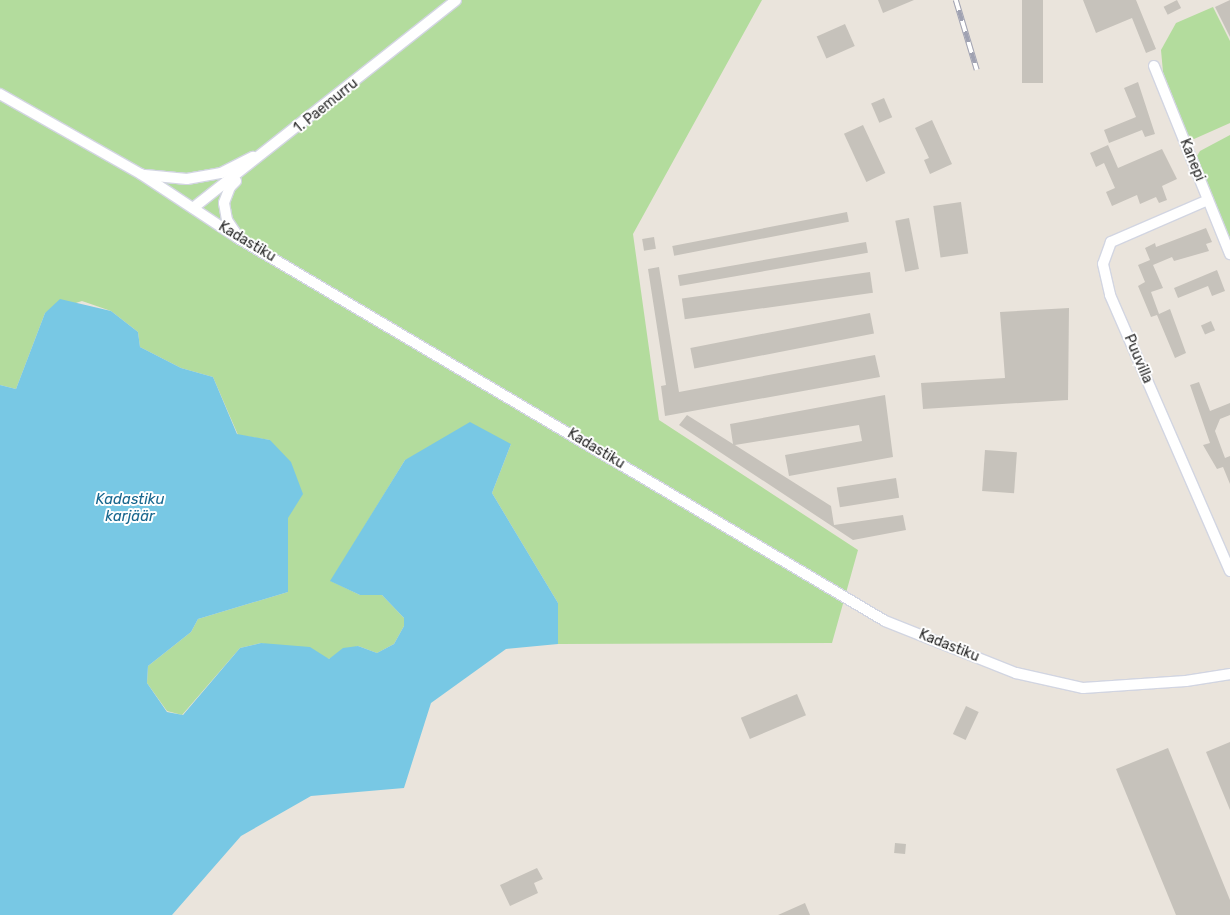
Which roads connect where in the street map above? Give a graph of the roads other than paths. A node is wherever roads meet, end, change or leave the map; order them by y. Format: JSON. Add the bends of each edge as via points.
{"nodes":[{"id":1,"x":456,"y":0,"type":"edge"},
{"id":2,"x":1154,"y":66,"type":"dead end"},
{"id":3,"x":0,"y":94,"type":"edge"},
{"id":4,"x":274,"y":147,"type":"junction"},
{"id":5,"x":141,"y":174,"type":"junction"},
{"id":6,"x":1208,"y":200,"type":"junction"},
{"id":7,"x":193,"y":208,"type":"junction"},
{"id":8,"x":238,"y":238,"type":"junction"},
{"id":9,"x":1230,"y":254,"type":"edge"},
{"id":10,"x":1230,"y":572,"type":"edge"},
{"id":11,"x":1230,"y":674,"type":"edge"}],
"edges":[{"from":1,"to":4,"type":"street","name":"1. Paemurru"},
{"from":2,"to":6,"type":"street","name":"Kanepi"},
{"from":3,"to":5,"type":"street","name":"Kadastiku"},
{"from":4,"to":5,"type":"street","via":[[221,173],[187,179]]},
{"from":4,"to":7,"type":"street","name":"1. Paemurru"},
{"from":4,"to":8,"type":"street","via":[[230,187],[226,195],[227,220]]},
{"from":5,"to":7,"type":"street","name":"Kadastiku"},
{"from":6,"to":9,"type":"street","name":"Kanepi"},
{"from":6,"to":10,"type":"street","name":"Puuvilla","via":[[1110,242],[1103,264],[1110,295]]},
{"from":7,"to":8,"type":"street","name":"Kadastiku"},
{"from":8,"to":11,"type":"street","name":"Kadastiku","via":[[885,621],[1016,672],[1084,688]]}]}
